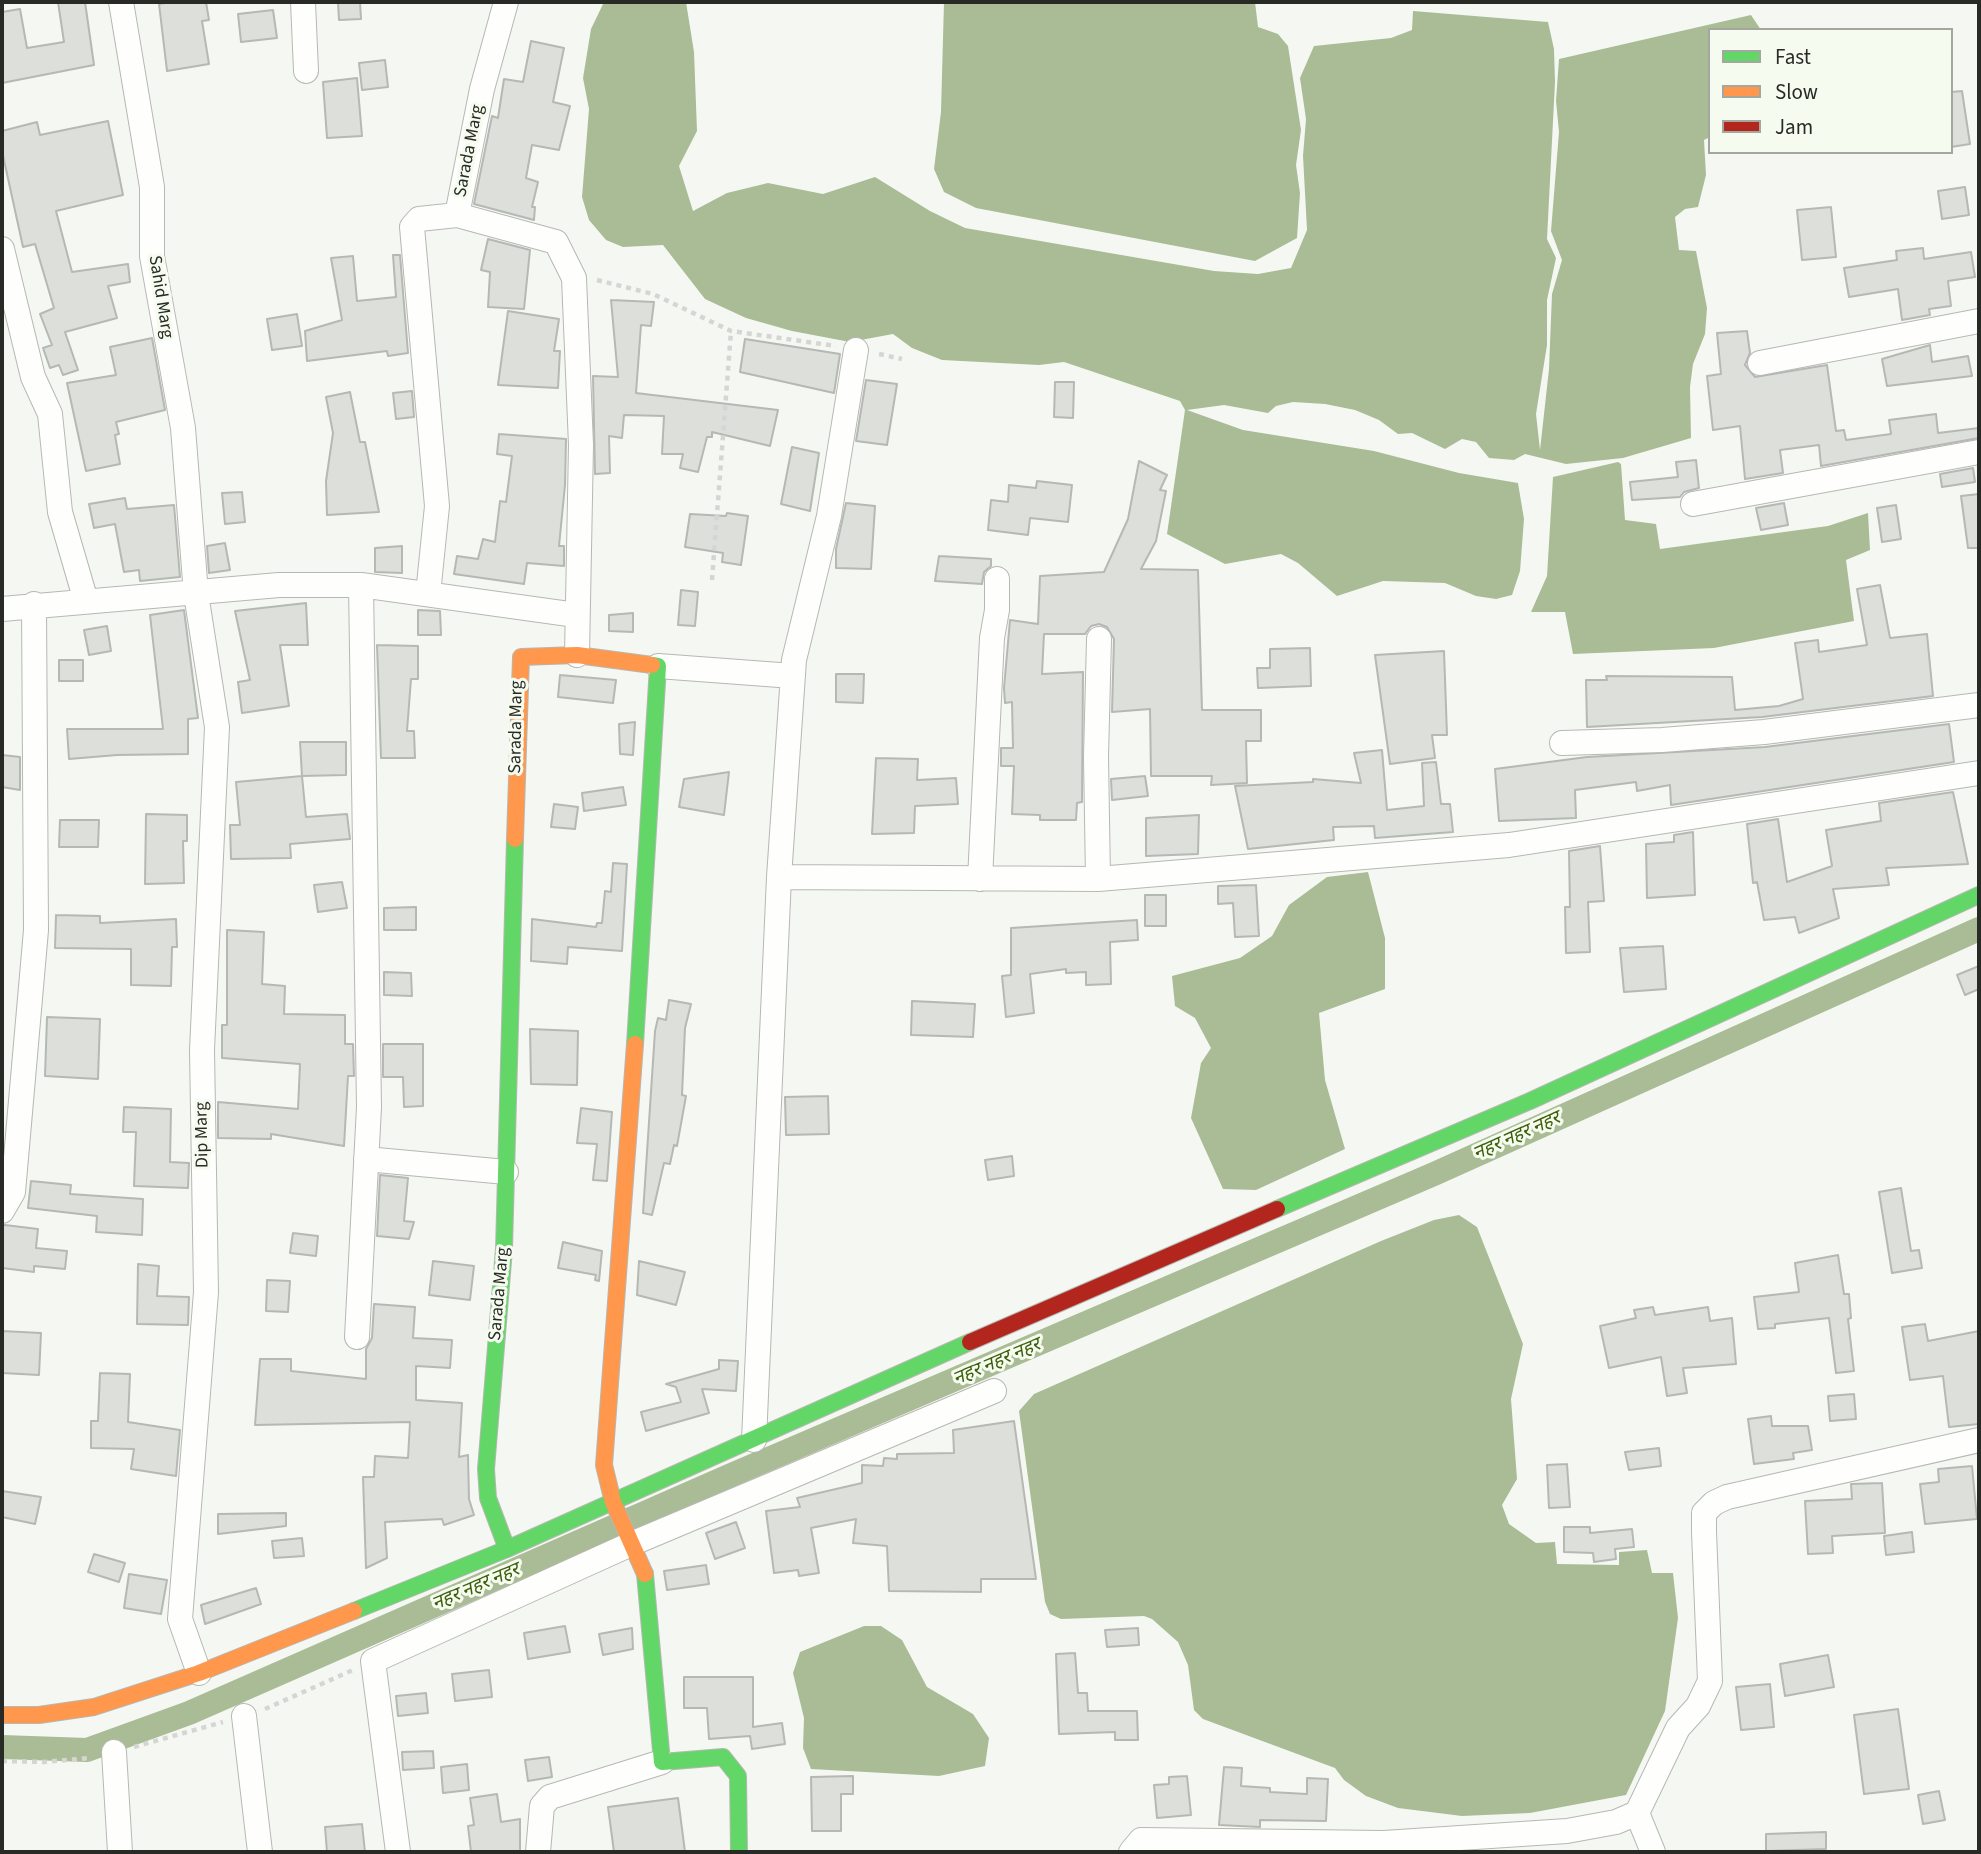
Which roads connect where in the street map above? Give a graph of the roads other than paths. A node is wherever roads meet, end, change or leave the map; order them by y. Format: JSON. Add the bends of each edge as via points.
{"nodes":[{"id":1,"x":121,"y":2,"type":"edge"},
{"id":2,"x":303,"y":2,"type":"edge"},
{"id":3,"x":506,"y":2,"type":"edge"},
{"id":4,"x":306,"y":71,"type":"dead end"},
{"id":5,"x":457,"y":215,"type":"junction"},
{"id":6,"x":2,"y":249,"type":"edge"},
{"id":7,"x":1979,"y":321,"type":"edge"},
{"id":8,"x":856,"y":350,"type":"road end"},
{"id":9,"x":1760,"y":363,"type":"dead end"},
{"id":10,"x":1979,"y":452,"type":"edge"},
{"id":11,"x":1693,"y":504,"type":"dead end"},
{"id":12,"x":996,"y":579,"type":"dead end"},
{"id":13,"x":360,"y":585,"type":"junction"},
{"id":14,"x":196,"y":594,"type":"junction"},
{"id":15,"x":428,"y":594,"type":"junction"},
{"id":16,"x":86,"y":601,"type":"junction"},
{"id":17,"x":34,"y":604,"type":"junction"},
{"id":18,"x":2,"y":608,"type":"edge"},
{"id":19,"x":576,"y":615,"type":"junction"},
{"id":20,"x":1100,"y":639,"type":"dead end"},
{"id":21,"x":577,"y":655,"type":"junction"},
{"id":22,"x":657,"y":666,"type":"junction"},
{"id":23,"x":793,"y":676,"type":"junction"},
{"id":24,"x":1979,"y":705,"type":"edge"},
{"id":25,"x":1562,"y":743,"type":"dead end"},
{"id":26,"x":1979,"y":773,"type":"edge"},
{"id":27,"x":779,"y":877,"type":"junction"},
{"id":28,"x":980,"y":879,"type":"junction"},
{"id":29,"x":1098,"y":879,"type":"junction"},
{"id":30,"x":1979,"y":895,"type":"edge"},
{"id":31,"x":366,"y":1159,"type":"junction"},
{"id":32,"x":506,"y":1172,"type":"junction"},
{"id":33,"x":2,"y":1212,"type":"edge"},
{"id":34,"x":357,"y":1337,"type":"dead end"},
{"id":35,"x":994,"y":1391,"type":"dead end"},
{"id":36,"x":754,"y":1440,"type":"junction"},
{"id":37,"x":1979,"y":1440,"type":"edge"},
{"id":38,"x":615,"y":1506,"type":"junction"},
{"id":39,"x":630,"y":1541,"type":"junction"},
{"id":40,"x":507,"y":1549,"type":"junction"},
{"id":41,"x":199,"y":1673,"type":"junction"},
{"id":42,"x":2,"y":1715,"type":"edge"},
{"id":43,"x":244,"y":1716,"type":"road end"},
{"id":44,"x":114,"y":1752,"type":"road end"},
{"id":45,"x":662,"y":1762,"type":"junction"},
{"id":46,"x":1637,"y":1813,"type":"junction"},
{"id":47,"x":120,"y":1852,"type":"edge"},
{"id":48,"x":260,"y":1852,"type":"edge"},
{"id":49,"x":398,"y":1852,"type":"edge"},
{"id":50,"x":538,"y":1852,"type":"edge"},
{"id":51,"x":739,"y":1852,"type":"edge"},
{"id":52,"x":1131,"y":1852,"type":"edge"},
{"id":53,"x":1653,"y":1852,"type":"edge"}],
"edges":[{"from":1,"to":14,"type":"street","name":"Sahid Marg","via":[[152,187],[152,256],[183,428]]},
{"from":2,"to":4,"type":"street"},
{"from":3,"to":5,"type":"street","name":"Sarada Marg","via":[[482,89]]},
{"from":5,"to":15,"type":"street","via":[[419,219],[412,227],[437,506]]},
{"from":5,"to":19,"type":"street","name":"Sarada Marg","via":[[556,242],[574,278],[581,445]]},
{"from":6,"to":16,"type":"street","via":[[33,377],[50,414],[60,512]]},
{"from":7,"to":9,"type":"street"},
{"from":8,"to":23,"type":"street","via":[[830,516]]},
{"from":10,"to":11,"type":"street"},
{"from":12,"to":28,"type":"street"},
{"from":13,"to":14,"type":"street","via":[[279,585]]},
{"from":13,"to":15,"type":"street"},
{"from":13,"to":31,"type":"street","via":[[369,1107]]},
{"from":14,"to":16,"type":"street"},
{"from":14,"to":41,"type":"street","name":"Dip Marg","via":[[217,727],[202,1050],[206,1292],[180,1619]]},
{"from":15,"to":19,"type":"street"},
{"from":16,"to":17,"type":"street"},
{"from":17,"to":18,"type":"street"},
{"from":17,"to":33,"type":"street","via":[[36,930],[13,1192]]},
{"from":19,"to":21,"type":"street","name":"Sarada Marg"},
{"from":20,"to":29,"type":"street"},
{"from":21,"to":22,"type":"street"},
{"from":21,"to":32,"type":"street","name":"Sarada Marg","via":[[521,657],[519,666]]},
{"from":22,"to":23,"type":"street"},
{"from":22,"to":38,"type":"street","via":[[629,1147],[604,1465]]},
{"from":23,"to":27,"type":"street"},
{"from":24,"to":25,"type":"street","via":[[1764,732]]},
{"from":26,"to":29,"type":"street","via":[[1509,845]]},
{"from":27,"to":28,"type":"street"},
{"from":27,"to":36,"type":"street"},
{"from":28,"to":29,"type":"street"},
{"from":30,"to":36,"type":"street","via":[[1530,1101],[1061,1302]]},
{"from":31,"to":32,"type":"street"},
{"from":31,"to":34,"type":"street"},
{"from":32,"to":40,"type":"street","name":"Sarada Marg","via":[[486,1469],[488,1498]]},
{"from":35,"to":39,"type":"street"},
{"from":36,"to":38,"type":"street"},
{"from":37,"to":46,"type":"street","via":[[1727,1497],[1704,1513],[1710,1681],[1698,1706],[1678,1728]]},
{"from":38,"to":39,"type":"street"},
{"from":38,"to":40,"type":"street"},
{"from":39,"to":45,"type":"street","via":[[647,1580]]},
{"from":39,"to":49,"type":"street","via":[[373,1661]]},
{"from":40,"to":41,"type":"street"},
{"from":41,"to":42,"type":"street","via":[[94,1707]]},
{"from":43,"to":48,"type":"street"},
{"from":44,"to":47,"type":"street"},
{"from":45,"to":50,"type":"street","via":[[550,1797],[542,1806]]},
{"from":45,"to":51,"type":"street","via":[[723,1757],[738,1776]]},
{"from":46,"to":52,"type":"street","via":[[1616,1822],[1567,1830],[1384,1843],[1141,1840]]},
{"from":46,"to":53,"type":"street"}]}
